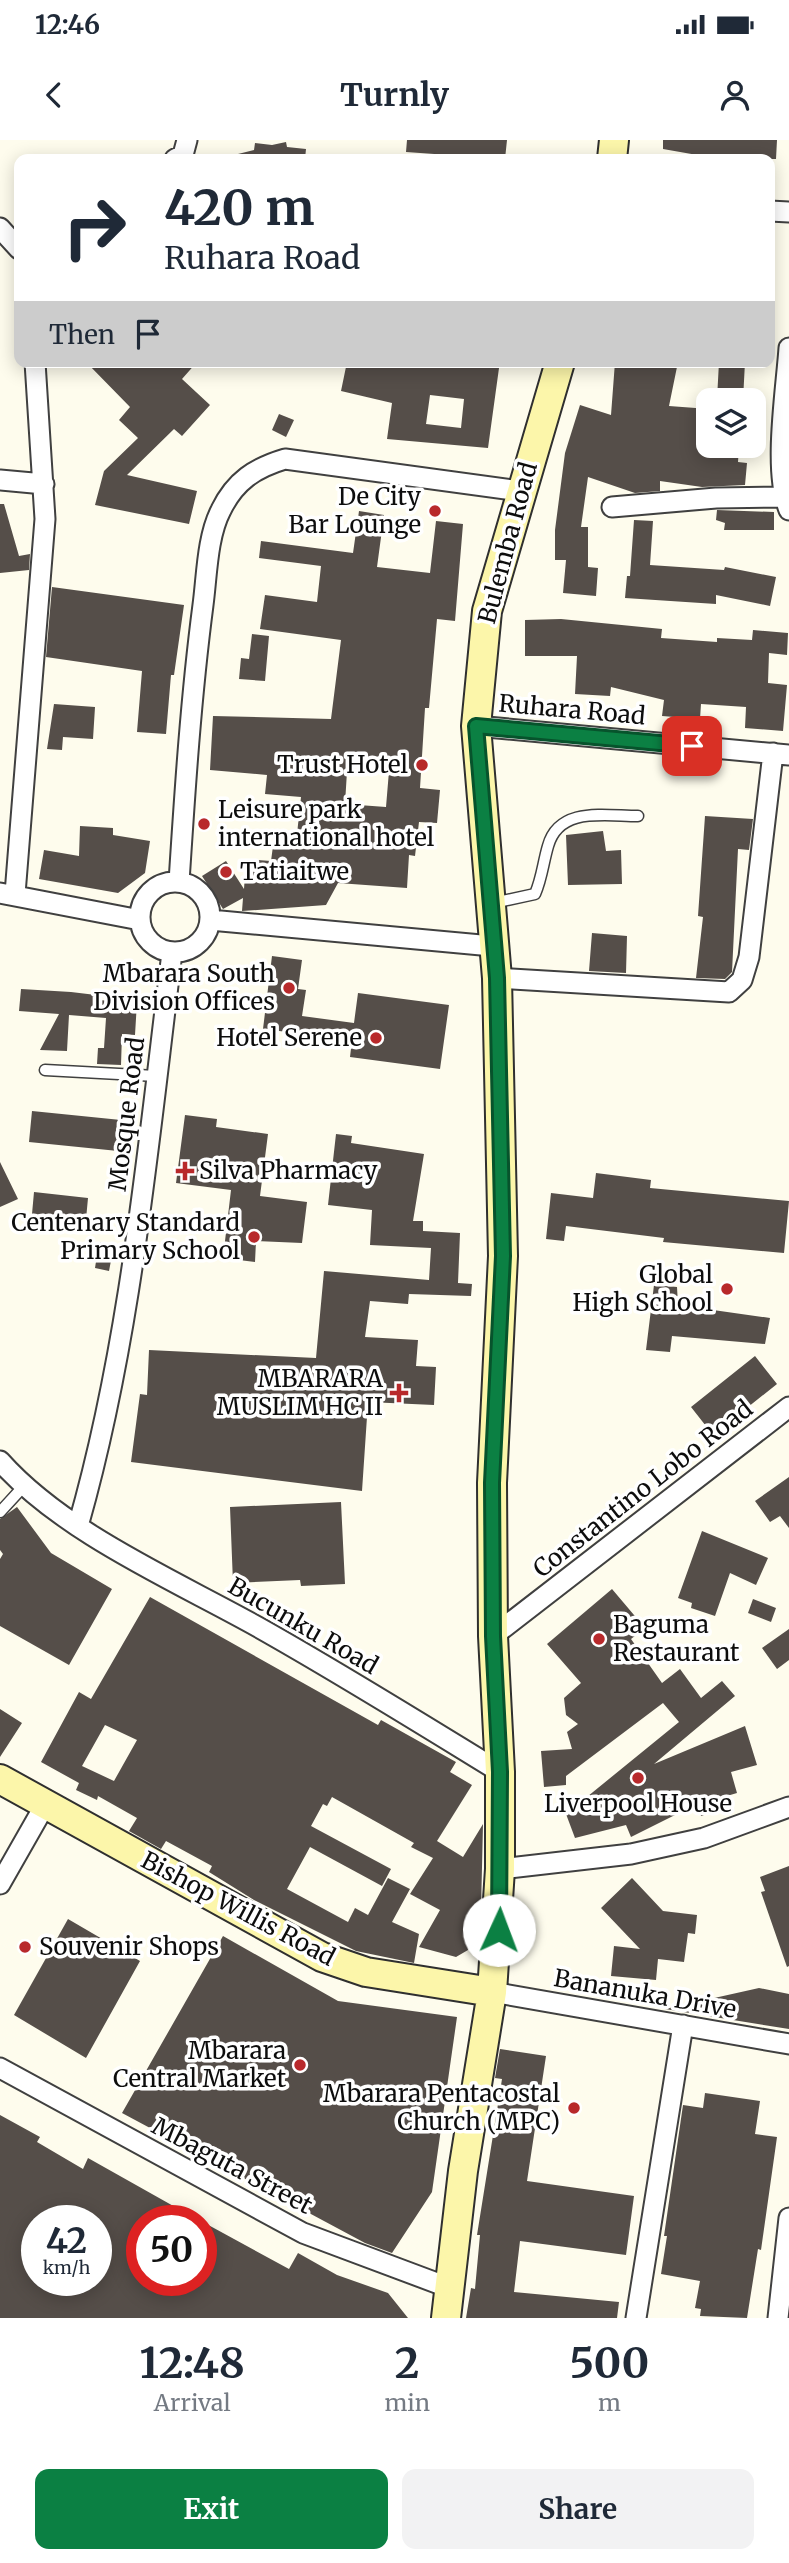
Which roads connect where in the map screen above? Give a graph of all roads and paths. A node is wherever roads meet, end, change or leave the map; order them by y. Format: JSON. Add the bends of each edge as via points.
{"nodes":[{"id":1,"x":0,"y":228,"type":"edge"},
{"id":2,"x":14,"y":243,"type":"edge"},
{"id":3,"x":789,"y":348,"type":"edge"},
{"id":4,"x":35,"y":368,"type":"edge"},
{"id":5,"x":558,"y":368,"type":"edge"},
{"id":6,"x":0,"y":480,"type":"edge"},
{"id":7,"x":44,"y":484,"type":"junction"},
{"id":8,"x":520,"y":491,"type":"junction"},
{"id":9,"x":786,"y":504,"type":"edge"},
{"id":10,"x":612,"y":507,"type":"dead end"},
{"id":11,"x":476,"y":726,"type":"junction"},
{"id":12,"x":781,"y":754,"type":"edge"},
{"id":13,"x":638,"y":816,"type":"dead end"},
{"id":14,"x":179,"y":882,"type":"junction"},
{"id":15,"x":8,"y":893,"type":"edge"},
{"id":16,"x":489,"y":904,"type":"junction"},
{"id":17,"x":210,"y":919,"type":"junction"},
{"id":18,"x":140,"y":920,"type":"junction"},
{"id":19,"x":492,"y":946,"type":"junction"},
{"id":20,"x":172,"y":953,"type":"junction"},
{"id":21,"x":497,"y":978,"type":"junction"},
{"id":22,"x":45,"y":1070,"type":"dead end"},
{"id":23,"x":156,"y":1076,"type":"junction"},
{"id":24,"x":789,"y":1407,"type":"edge"},
{"id":25,"x":0,"y":1461,"type":"edge"},
{"id":26,"x":23,"y":1487,"type":"junction"},
{"id":27,"x":0,"y":1512,"type":"edge"},
{"id":28,"x":78,"y":1527,"type":"junction"},
{"id":29,"x":493,"y":1636,"type":"junction"},
{"id":30,"x":500,"y":1772,"type":"junction"},
{"id":31,"x":0,"y":1779,"type":"edge"},
{"id":32,"x":46,"y":1805,"type":"junction"},
{"id":33,"x":789,"y":1807,"type":"edge"},
{"id":34,"x":500,"y":1869,"type":"junction"},
{"id":35,"x":0,"y":1884,"type":"edge"},
{"id":36,"x":492,"y":1992,"type":"junction"},
{"id":37,"x":683,"y":2025,"type":"junction"},
{"id":38,"x":789,"y":2044,"type":"edge"},
{"id":39,"x":0,"y":2068,"type":"edge"},
{"id":40,"x":788,"y":2230,"type":"edge"},
{"id":41,"x":450,"y":2288,"type":"junction"},
{"id":42,"x":446,"y":2318,"type":"edge"},
{"id":43,"x":636,"y":2318,"type":"edge"},
{"id":44,"x":778,"y":2318,"type":"edge"}],
"edges":[{"from":1,"to":2,"type":"street"},
{"from":3,"to":9,"type":"street","via":[[782,432]]},
{"from":4,"to":7,"type":"street"},
{"from":5,"to":8,"type":"main road","name":"Bulemba Road"},
{"from":6,"to":7,"type":"street"},
{"from":7,"to":15,"type":"street","via":[[42,569]]},
{"from":8,"to":11,"type":"main road","name":"Bulemba Road","via":[[487,611]]},
{"from":8,"to":14,"type":"street","via":[[285,459],[261,466],[243,478],[220,512],[207,577],[190,706]]},
{"from":9,"to":10,"type":"street","via":[[716,498]]},
{"from":11,"to":12,"type":"street","name":"Ruhara Road"},
{"from":11,"to":16,"type":"main road","name":"Bulemba Road"},
{"from":12,"to":21,"type":"street","via":[[749,957],[742,980],[729,992]]},
{"from":13,"to":16,"type":"lane","via":[[572,816],[559,825],[548,844],[535,894]]},
{"from":14,"to":17,"type":"street","via":[[198,891]]},
{"from":14,"to":18,"type":"street","via":[[156,887],[147,895]]},
{"from":15,"to":18,"type":"street"},
{"from":16,"to":19,"type":"main road","name":"Bulemba Road"},
{"from":17,"to":19,"type":"street"},
{"from":17,"to":20,"type":"street","via":[[208,931],[193,948]]},
{"from":18,"to":20,"type":"street","via":[[152,945]]},
{"from":19,"to":21,"type":"main road","name":"Bulemba Road"},
{"from":20,"to":23,"type":"street","name":"Mosque Road"},
{"from":21,"to":29,"type":"main road","name":"Bulemba Road","via":[[503,1256],[492,1483]]},
{"from":22,"to":23,"type":"lane"},
{"from":23,"to":28,"type":"street","name":"Mosque Road","via":[[141,1206],[101,1447]]},
{"from":24,"to":29,"type":"street","name":"Constantino Lobo Road"},
{"from":25,"to":26,"type":"street","name":"Bucunku Road"},
{"from":26,"to":27,"type":"lane"},
{"from":26,"to":28,"type":"street","name":"Bucunku Road"},
{"from":28,"to":30,"type":"street","name":"Bucunku Road","via":[[290,1644]]},
{"from":29,"to":30,"type":"main road","name":"Bulemba Road"},
{"from":30,"to":34,"type":"main road","name":"Bulemba Road"},
{"from":31,"to":32,"type":"main road","name":"Bishop Willis Road"},
{"from":32,"to":35,"type":"street"},
{"from":32,"to":36,"type":"main road","name":"Bishop Willis Road","via":[[322,1957],[366,1972]]},
{"from":33,"to":34,"type":"street","via":[[704,1838],[631,1854]]},
{"from":34,"to":36,"type":"main road","name":"Bulemba Road"},
{"from":36,"to":37,"type":"street","name":"Bananuka Drive"},
{"from":36,"to":41,"type":"main road","name":"Bulemba Road","via":[[463,2171]]},
{"from":37,"to":38,"type":"street","name":"Bananuka Drive"},
{"from":37,"to":43,"type":"street"},
{"from":39,"to":41,"type":"street","name":"Mbaguta Street","via":[[303,2232]]},
{"from":40,"to":44,"type":"street"},
{"from":41,"to":42,"type":"main road","name":"Bulemba Road"}]}
